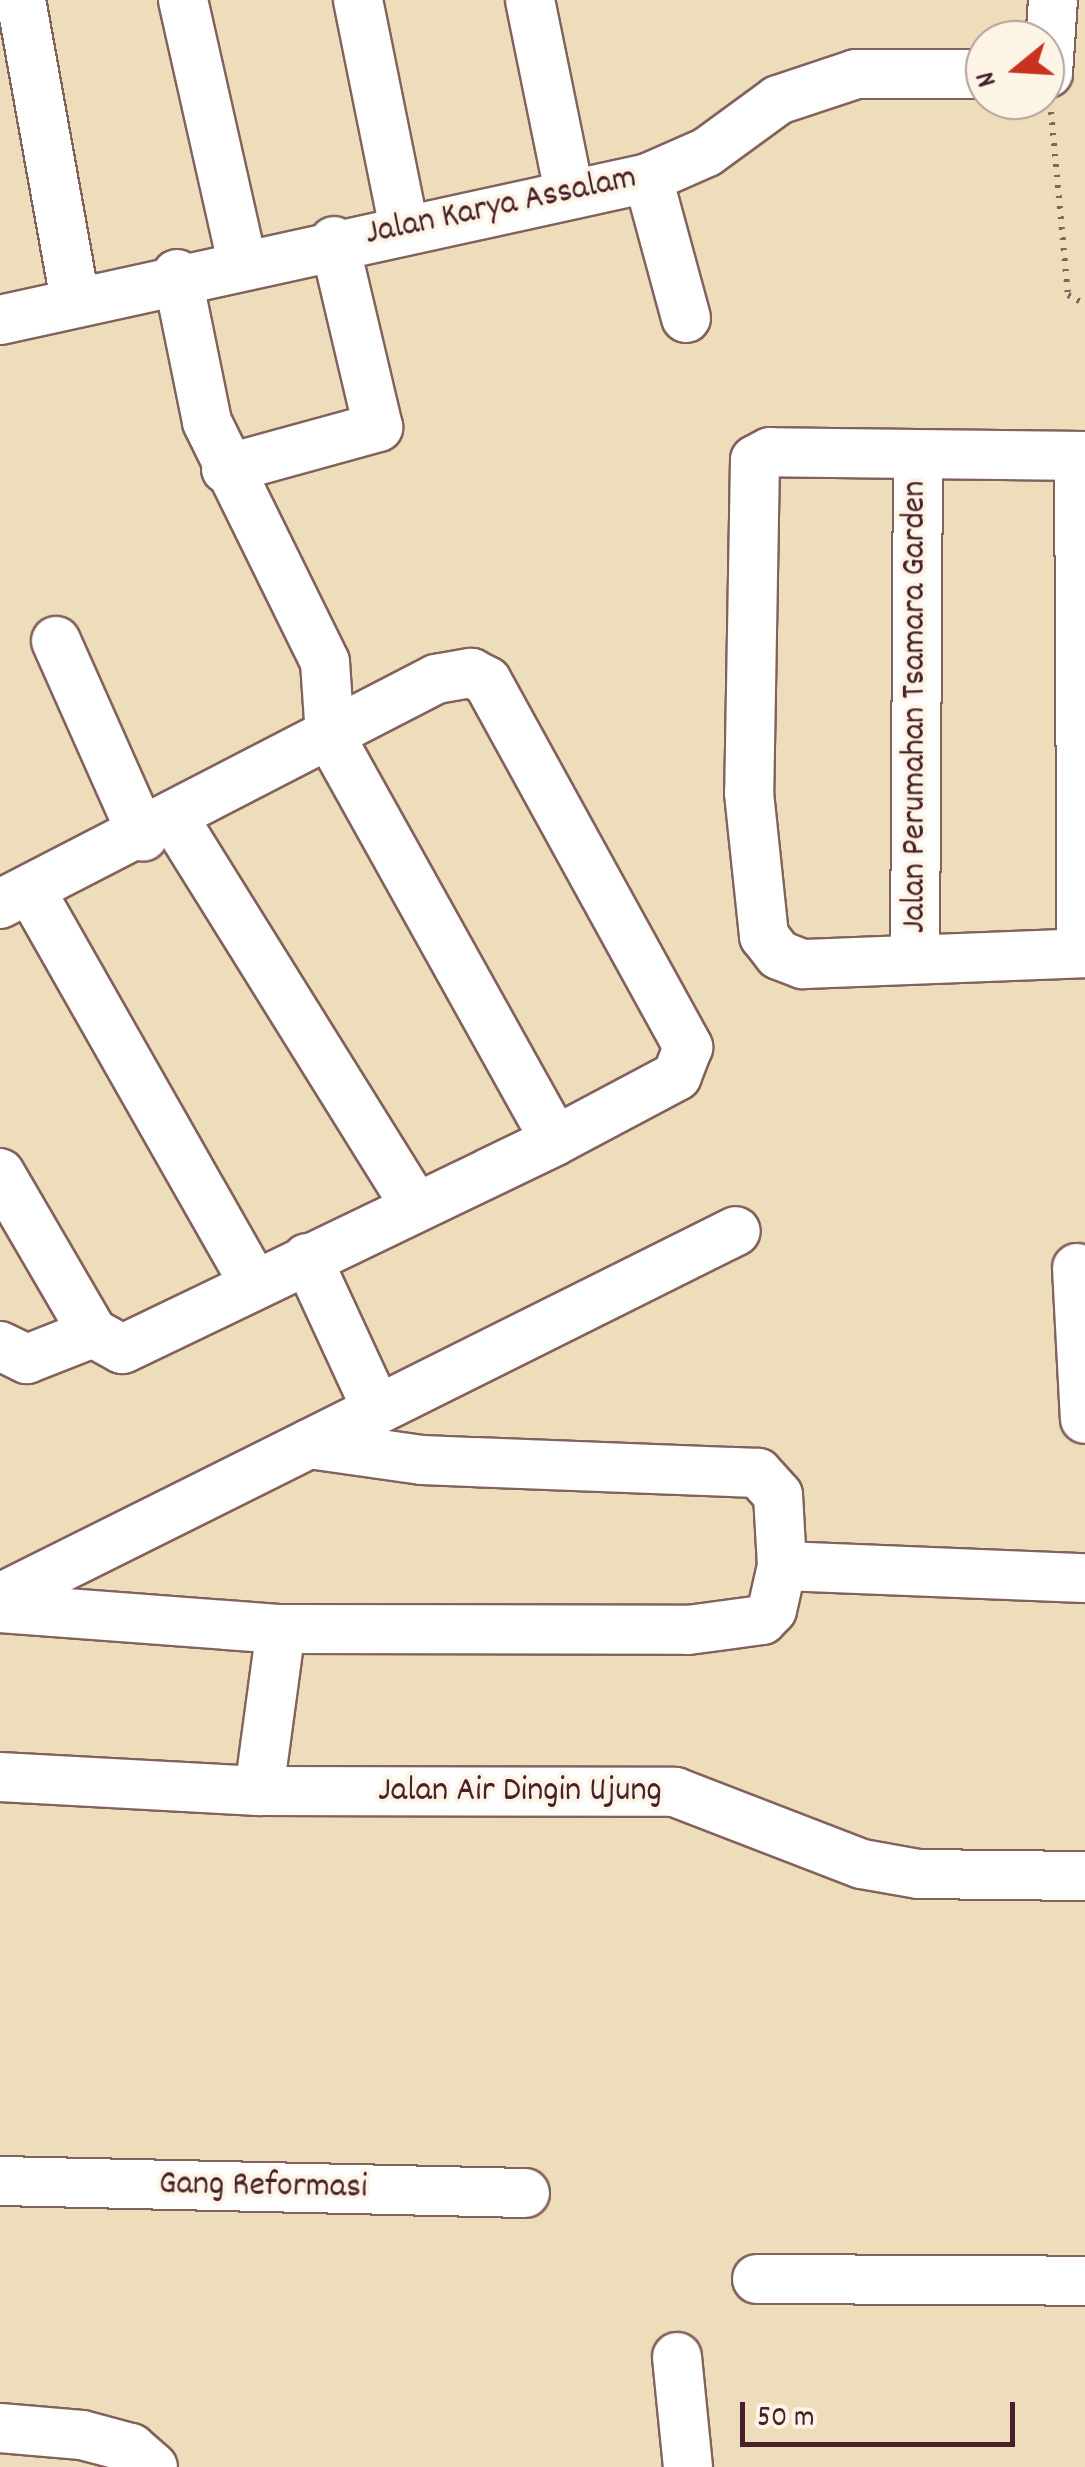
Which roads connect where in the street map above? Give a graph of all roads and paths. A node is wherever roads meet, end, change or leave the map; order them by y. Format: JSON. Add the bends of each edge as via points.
{"nodes":[{"id":1,"x":21,"y":0,"type":"edge"},
{"id":2,"x":183,"y":0,"type":"edge"},
{"id":3,"x":358,"y":0,"type":"edge"},
{"id":4,"x":530,"y":0,"type":"edge"},
{"id":5,"x":965,"y":74,"type":"edge"},
{"id":6,"x":1061,"y":120,"type":"edge"},
{"id":7,"x":648,"y":178,"type":"junction"},
{"id":8,"x":568,"y":192,"type":"junction"},
{"id":9,"x":404,"y":228,"type":"junction"},
{"id":10,"x":334,"y":241,"type":"junction"},
{"id":11,"x":242,"y":262,"type":"junction"},
{"id":12,"x":177,"y":274,"type":"junction"},
{"id":13,"x":75,"y":299,"type":"junction"},
{"id":14,"x":1085,"y":304,"type":"edge"},
{"id":15,"x":686,"y":318,"type":"dead end"},
{"id":16,"x":0,"y":320,"type":"edge"},
{"id":17,"x":918,"y":454,"type":"junction"},
{"id":18,"x":1082,"y":456,"type":"edge"},
{"id":19,"x":226,"y":469,"type":"junction"},
{"id":20,"x":56,"y":641,"type":"dead end"},
{"id":21,"x":330,"y":736,"type":"junction"},
{"id":22,"x":159,"y":828,"type":"junction"},
{"id":23,"x":15,"y":898,"type":"edge"},
{"id":24,"x":1083,"y":953,"type":"edge"},
{"id":25,"x":915,"y":959,"type":"junction"},
{"id":26,"x":555,"y":1142,"type":"junction"},
{"id":27,"x":0,"y":1172,"type":"edge"},
{"id":28,"x":416,"y":1207,"type":"junction"},
{"id":29,"x":736,"y":1232,"type":"dead end"},
{"id":30,"x":307,"y":1258,"type":"junction"},
{"id":31,"x":1077,"y":1268,"type":"dead end"},
{"id":32,"x":253,"y":1282,"type":"junction"},
{"id":33,"x":92,"y":1333,"type":"junction"},
{"id":34,"x":0,"y":1346,"type":"edge"},
{"id":35,"x":376,"y":1405,"type":"junction"},
{"id":36,"x":1085,"y":1420,"type":"edge"},
{"id":37,"x":309,"y":1444,"type":"junction"},
{"id":38,"x":782,"y":1566,"type":"junction"},
{"id":39,"x":1085,"y":1578,"type":"edge"},
{"id":40,"x":0,"y":1598,"type":"edge"},
{"id":41,"x":0,"y":1608,"type":"edge"},
{"id":42,"x":281,"y":1628,"type":"junction"},
{"id":43,"x":0,"y":1777,"type":"edge"},
{"id":44,"x":259,"y":1791,"type":"junction"},
{"id":45,"x":1085,"y":1876,"type":"edge"},
{"id":46,"x":0,"y":2181,"type":"edge"},
{"id":47,"x":526,"y":2193,"type":"dead end"},
{"id":48,"x":756,"y":2278,"type":"dead end"},
{"id":49,"x":1085,"y":2282,"type":"edge"},
{"id":50,"x":677,"y":2357,"type":"dead end"},
{"id":51,"x":0,"y":2428,"type":"edge"},
{"id":52,"x":153,"y":2467,"type":"edge"},
{"id":53,"x":688,"y":2467,"type":"edge"}],
"edges":[{"from":1,"to":13,"type":"street"},
{"from":2,"to":11,"type":"street"},
{"from":3,"to":9,"type":"street"},
{"from":4,"to":8,"type":"street"},
{"from":5,"to":7,"type":"street","name":"Jalan Karya Assalam","via":[[856,74],[778,100],[707,152]]},
{"from":6,"to":14,"type":"path","via":[[1068,295]]},
{"from":7,"to":8,"type":"street","name":"Jalan Karya Assalam"},
{"from":7,"to":15,"type":"street"},
{"from":8,"to":9,"type":"street","name":"Jalan Karya Assalam"},
{"from":9,"to":10,"type":"street","name":"Jalan Karya Assalam"},
{"from":10,"to":11,"type":"street","name":"Jalan Karya Assalam"},
{"from":10,"to":19,"type":"street","via":[[378,427]]},
{"from":11,"to":12,"type":"street","name":"Jalan Karya Assalam"},
{"from":12,"to":13,"type":"street","name":"Jalan Karya Assalam"},
{"from":12,"to":19,"type":"street","via":[[206,422]]},
{"from":13,"to":16,"type":"street","name":"Jalan Karya Assalam"},
{"from":17,"to":18,"type":"street","name":"Jalan Perumahan Tsamara Garden"},
{"from":17,"to":25,"type":"street","name":"Jalan Perumahan Tsamara Garden"},
{"from":17,"to":25,"type":"street","name":"Jalan Perumahan Tsamara Garden","via":[[770,452],[755,460],[749,774],[772,948],[804,964]]},
{"from":18,"to":24,"type":"street","name":"Jalan Perumahan Tsamara Garden"},
{"from":19,"to":21,"type":"street","via":[[307,614],[333,698]]},
{"from":20,"to":22,"type":"street"},
{"from":21,"to":22,"type":"street"},
{"from":21,"to":26,"type":"street"},
{"from":21,"to":26,"type":"street","via":[[436,679],[457,672],[487,681],[686,1038],[677,1076]]},
{"from":22,"to":23,"type":"street"},
{"from":22,"to":28,"type":"street"},
{"from":23,"to":32,"type":"street"},
{"from":24,"to":25,"type":"street","name":"Jalan Perumahan Tsamara Garden"},
{"from":26,"to":28,"type":"street"},
{"from":27,"to":33,"type":"street"},
{"from":28,"to":30,"type":"street"},
{"from":29,"to":35,"type":"street"},
{"from":30,"to":32,"type":"street"},
{"from":30,"to":35,"type":"street"},
{"from":31,"to":36,"type":"street"},
{"from":32,"to":33,"type":"street","via":[[122,1348]]},
{"from":33,"to":34,"type":"street","via":[[27,1359]]},
{"from":35,"to":37,"type":"street"},
{"from":37,"to":38,"type":"street","via":[[422,1460],[758,1473],[778,1494]]},
{"from":37,"to":40,"type":"street"},
{"from":38,"to":39,"type":"street"},
{"from":38,"to":42,"type":"street","via":[[772,1610],[744,1624]]},
{"from":41,"to":42,"type":"street"},
{"from":42,"to":44,"type":"street"},
{"from":43,"to":44,"type":"street","name":"Jalan Air Dingin Ujung"},
{"from":44,"to":45,"type":"street","name":"Jalan Air Dingin Ujung","via":[[675,1792],[862,1864],[920,1874]]},
{"from":46,"to":47,"type":"street","name":"Gang Reformasi"},
{"from":48,"to":49,"type":"street"},
{"from":50,"to":53,"type":"street"},
{"from":51,"to":52,"type":"street","via":[[82,2435],[131,2448]]}]}
